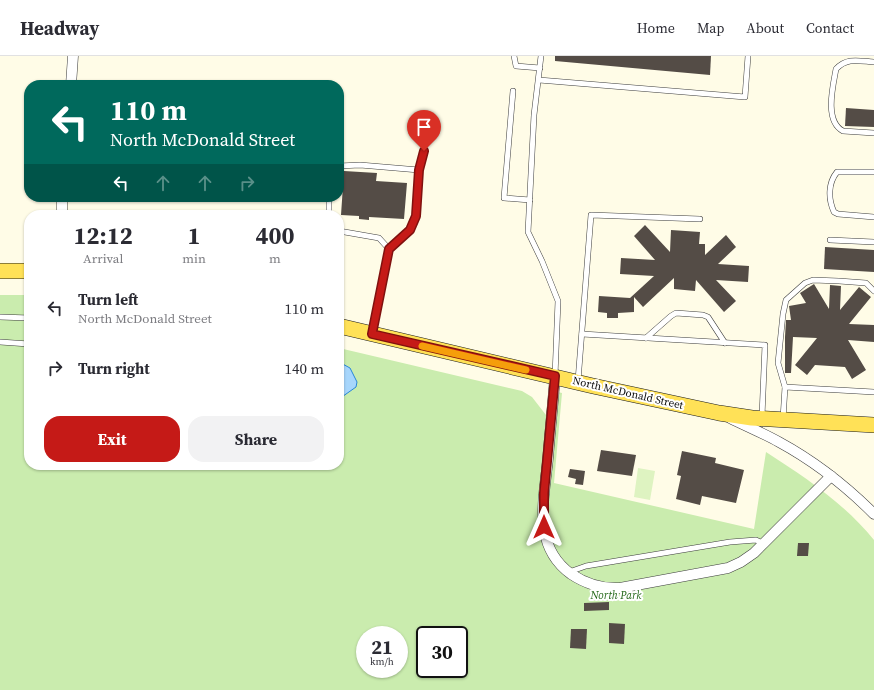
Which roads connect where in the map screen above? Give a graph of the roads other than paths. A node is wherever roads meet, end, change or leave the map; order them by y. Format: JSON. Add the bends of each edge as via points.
{"nodes":[{"id":1,"x":73,"y":56,"type":"edge"},
{"id":2,"x":514,"y":56,"type":"edge"},
{"id":3,"x":541,"y":56,"type":"edge"},
{"id":4,"x":748,"y":56,"type":"edge"},
{"id":5,"x":874,"y":62,"type":"edge"},
{"id":6,"x":540,"y":68,"type":"junction"},
{"id":7,"x":71,"y":80,"type":"edge"},
{"id":8,"x":539,"y":80,"type":"junction"},
{"id":9,"x":513,"y":91,"type":"dead end"},
{"id":10,"x":874,"y":133,"type":"edge"},
{"id":11,"x":424,"y":151,"type":"dead end"},
{"id":12,"x":344,"y":166,"type":"edge"},
{"id":13,"x":419,"y":170,"type":"junction"},
{"id":14,"x":874,"y":172,"type":"edge"},
{"id":15,"x":530,"y":200,"type":"junction"},
{"id":16,"x":874,"y":217,"type":"edge"},
{"id":17,"x":700,"y":218,"type":"dead end"},
{"id":18,"x":344,"y":232,"type":"edge"},
{"id":19,"x":830,"y":240,"type":"dead end"},
{"id":20,"x":874,"y":242,"type":"edge"},
{"id":21,"x":389,"y":249,"type":"junction"},
{"id":22,"x":0,"y":271,"type":"edge"},
{"id":23,"x":24,"y":271,"type":"edge"},
{"id":24,"x":874,"y":291,"type":"edge"},
{"id":25,"x":0,"y":317,"type":"edge"},
{"id":26,"x":24,"y":318,"type":"edge"},
{"id":27,"x":344,"y":327,"type":"edge"},
{"id":28,"x":372,"y":334,"type":"junction"},
{"id":29,"x":582,"y":334,"type":"junction"},
{"id":30,"x":646,"y":338,"type":"junction"},
{"id":31,"x":0,"y":342,"type":"edge"},
{"id":32,"x":725,"y":343,"type":"junction"},
{"id":33,"x":24,"y":344,"type":"edge"},
{"id":34,"x":555,"y":376,"type":"junction"},
{"id":35,"x":578,"y":382,"type":"junction"},
{"id":36,"x":785,"y":387,"type":"junction"},
{"id":37,"x":874,"y":392,"type":"edge"},
{"id":38,"x":719,"y":413,"type":"junction"},
{"id":39,"x":772,"y":419,"type":"junction"},
{"id":40,"x":874,"y":425,"type":"edge"},
{"id":41,"x":771,"y":438,"type":"junction"},
{"id":42,"x":831,"y":476,"type":"junction"},
{"id":43,"x":874,"y":514,"type":"edge"},
{"id":44,"x":764,"y":544,"type":"junction"},
{"id":45,"x":569,"y":572,"type":"junction"}],
"edges":[{"from":1,"to":7,"type":"street"},
{"from":2,"to":6,"type":"lane","via":[[516,66]]},
{"from":3,"to":6,"type":"lane"},
{"from":4,"to":8,"type":"lane","via":[[745,97]]},
{"from":5,"to":10,"type":"lane","via":[[848,60],[840,64],[836,69],[831,108],[834,124],[838,129]]},
{"from":6,"to":8,"type":"lane"},
{"from":8,"to":15,"type":"lane","via":[[534,114]]},
{"from":9,"to":15,"type":"lane","via":[[504,198]]},
{"from":11,"to":13,"type":"lane"},
{"from":12,"to":13,"type":"lane"},
{"from":13,"to":21,"type":"lane","via":[[416,216],[410,230]]},
{"from":14,"to":16,"type":"lane","via":[[837,172],[832,178],[829,198],[834,212],[838,214]]},
{"from":15,"to":34,"type":"lane","via":[[528,232],[558,301]]},
{"from":17,"to":29,"type":"lane","via":[[591,215]]},
{"from":18,"to":21,"type":"lane","via":[[379,238]]},
{"from":19,"to":20,"type":"lane"},
{"from":21,"to":28,"type":"lane"},
{"from":22,"to":23,"type":"main road"},
{"from":24,"to":36,"type":"lane","via":[[866,283],[814,280],[805,283],[786,300],[778,363]]},
{"from":25,"to":26,"type":"lane"},
{"from":27,"to":28,"type":"main road","name":"North McDonald Street"},
{"from":28,"to":34,"type":"main road","name":"North McDonald Street"},
{"from":29,"to":30,"type":"lane"},
{"from":29,"to":35,"type":"lane"},
{"from":30,"to":32,"type":"lane"},
{"from":30,"to":32,"type":"lane","via":[[676,313],[708,317]]},
{"from":31,"to":33,"type":"lane"},
{"from":32,"to":39,"type":"lane","via":[[766,345]]},
{"from":34,"to":35,"type":"main road","name":"North McDonald Street"},
{"from":34,"to":45,"type":"street","via":[[544,493],[544,527],[550,552]]},
{"from":35,"to":38,"type":"main road","name":"North McDonald Street"},
{"from":36,"to":37,"type":"lane"},
{"from":36,"to":39,"type":"lane"},
{"from":38,"to":39,"type":"main road","name":"North McDonald Street"},
{"from":38,"to":41,"type":"street"},
{"from":39,"to":40,"type":"main road","name":"North McDonald Street"},
{"from":39,"to":41,"type":"street"},
{"from":41,"to":42,"type":"street"},
{"from":42,"to":43,"type":"street"},
{"from":42,"to":44,"type":"street"},
{"from":44,"to":45,"type":"lane","via":[[756,540],[730,542],[586,566]]},
{"from":44,"to":45,"type":"street","via":[[748,558],[728,568],[620,588],[591,585]]}]}
